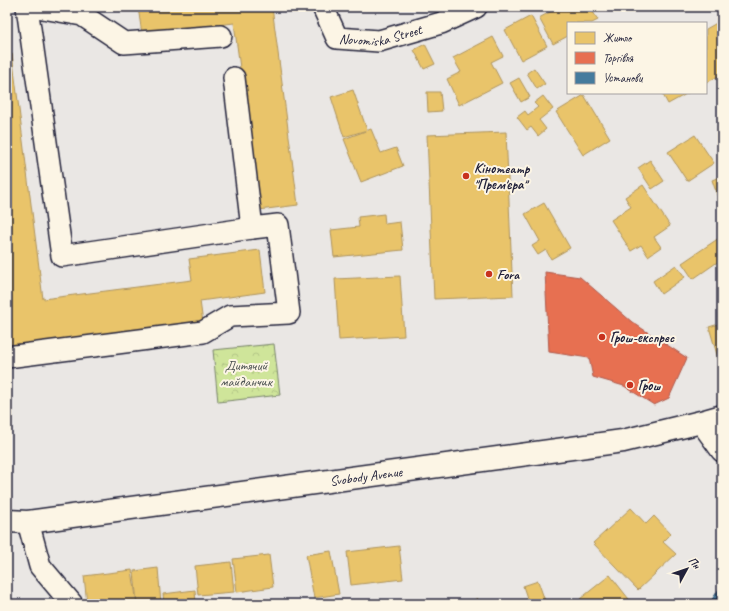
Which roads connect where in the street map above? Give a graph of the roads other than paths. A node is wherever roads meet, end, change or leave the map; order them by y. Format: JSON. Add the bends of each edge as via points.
{"nodes":[{"id":1,"x":27,"y":7,"type":"edge"},
{"id":2,"x":38,"y":7,"type":"edge"},
{"id":3,"x":324,"y":7,"type":"edge"},
{"id":4,"x":476,"y":7,"type":"edge"},
{"id":5,"x":222,"y":36,"type":"dead end"},
{"id":6,"x":234,"y":78,"type":"dead end"},
{"id":7,"x":252,"y":228,"type":"junction"},
{"id":8,"x":7,"y":357,"type":"edge"},
{"id":9,"x":722,"y":416,"type":"edge"},
{"id":10,"x":701,"y":422,"type":"junction"},
{"id":11,"x":722,"y":451,"type":"edge"},
{"id":12,"x":17,"y":521,"type":"edge"},
{"id":13,"x":72,"y":604,"type":"edge"}],
"edges":[{"from":1,"to":7,"type":"street","via":[[62,256]]},
{"from":2,"to":5,"type":"street","via":[[82,15],[124,43]]},
{"from":3,"to":4,"type":"street","name":"Novomiska Street","via":[[337,38],[379,41],[441,23]]},
{"from":6,"to":7,"type":"street"},
{"from":7,"to":8,"type":"street","via":[[278,225],[289,314],[230,316],[203,332]]},
{"from":9,"to":10,"type":"main road","name":"Svobody Avenue"},
{"from":10,"to":11,"type":"street"},
{"from":10,"to":12,"type":"main road","name":"Svobody Avenue","via":[[623,440]]},
{"from":12,"to":13,"type":"street","via":[[40,566]]}]}
